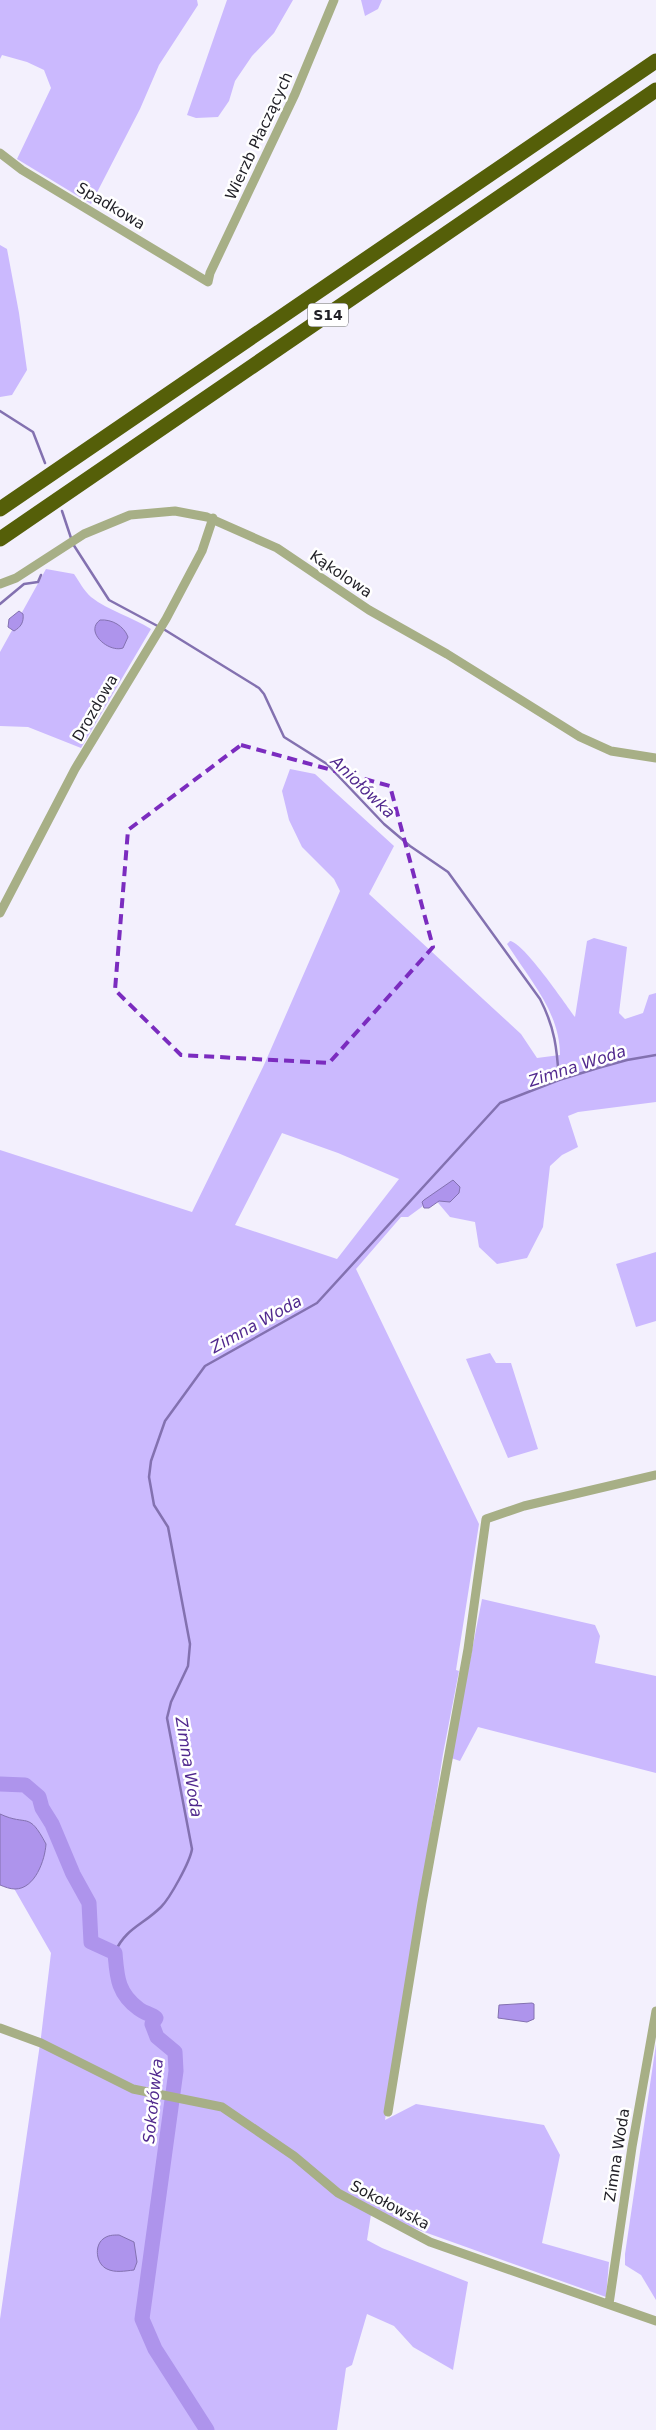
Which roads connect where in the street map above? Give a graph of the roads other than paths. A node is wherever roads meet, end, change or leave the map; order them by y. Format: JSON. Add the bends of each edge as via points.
{"nodes":[{"id":1,"x":334,"y":0,"type":"edge"},
{"id":2,"x":656,"y":61,"type":"edge"},
{"id":3,"x":656,"y":90,"type":"edge"},
{"id":4,"x":0,"y":153,"type":"edge"},
{"id":5,"x":208,"y":282,"type":"joint"},
{"id":6,"x":0,"y":509,"type":"edge"},
{"id":7,"x":213,"y":518,"type":"junction"},
{"id":8,"x":0,"y":539,"type":"edge"},
{"id":9,"x":0,"y":584,"type":"edge"},
{"id":10,"x":656,"y":758,"type":"edge"},
{"id":11,"x":0,"y":913,"type":"edge"},
{"id":12,"x":656,"y":1475,"type":"edge"},
{"id":13,"x":656,"y":2010,"type":"edge"},
{"id":14,"x":0,"y":2028,"type":"edge"},
{"id":15,"x":388,"y":2112,"type":"dead end"},
{"id":16,"x":608,"y":2304,"type":"junction"},
{"id":17,"x":656,"y":2321,"type":"edge"}],
"edges":[{"from":1,"to":5,"type":"street","name":"Wierzb Płaczących"},
{"from":2,"to":6,"type":"highway","number":"S14"},
{"from":3,"to":8,"type":"highway","number":"S14"},
{"from":4,"to":5,"type":"street","name":"Spadkowa","via":[[22,170]]},
{"from":7,"to":9,"type":"street","name":"Kąkolowa","via":[[175,511],[130,515],[84,534],[16,578]]},
{"from":7,"to":10,"type":"street","name":"Kąkolowa","via":[[277,548],[370,610],[580,737],[616,752]]},
{"from":7,"to":11,"type":"street","name":"Drozdowa","via":[[202,551],[74,769]]},
{"from":12,"to":15,"type":"street","via":[[524,1506],[486,1520],[468,1649]]},
{"from":13,"to":16,"type":"street","name":"Zimna Woda"},
{"from":14,"to":16,"type":"street","name":"Sokołowska","via":[[41,2043],[124,2085],[222,2107],[294,2156],[338,2193],[430,2242]]},
{"from":16,"to":17,"type":"street","name":"Sokołowska"}]}
